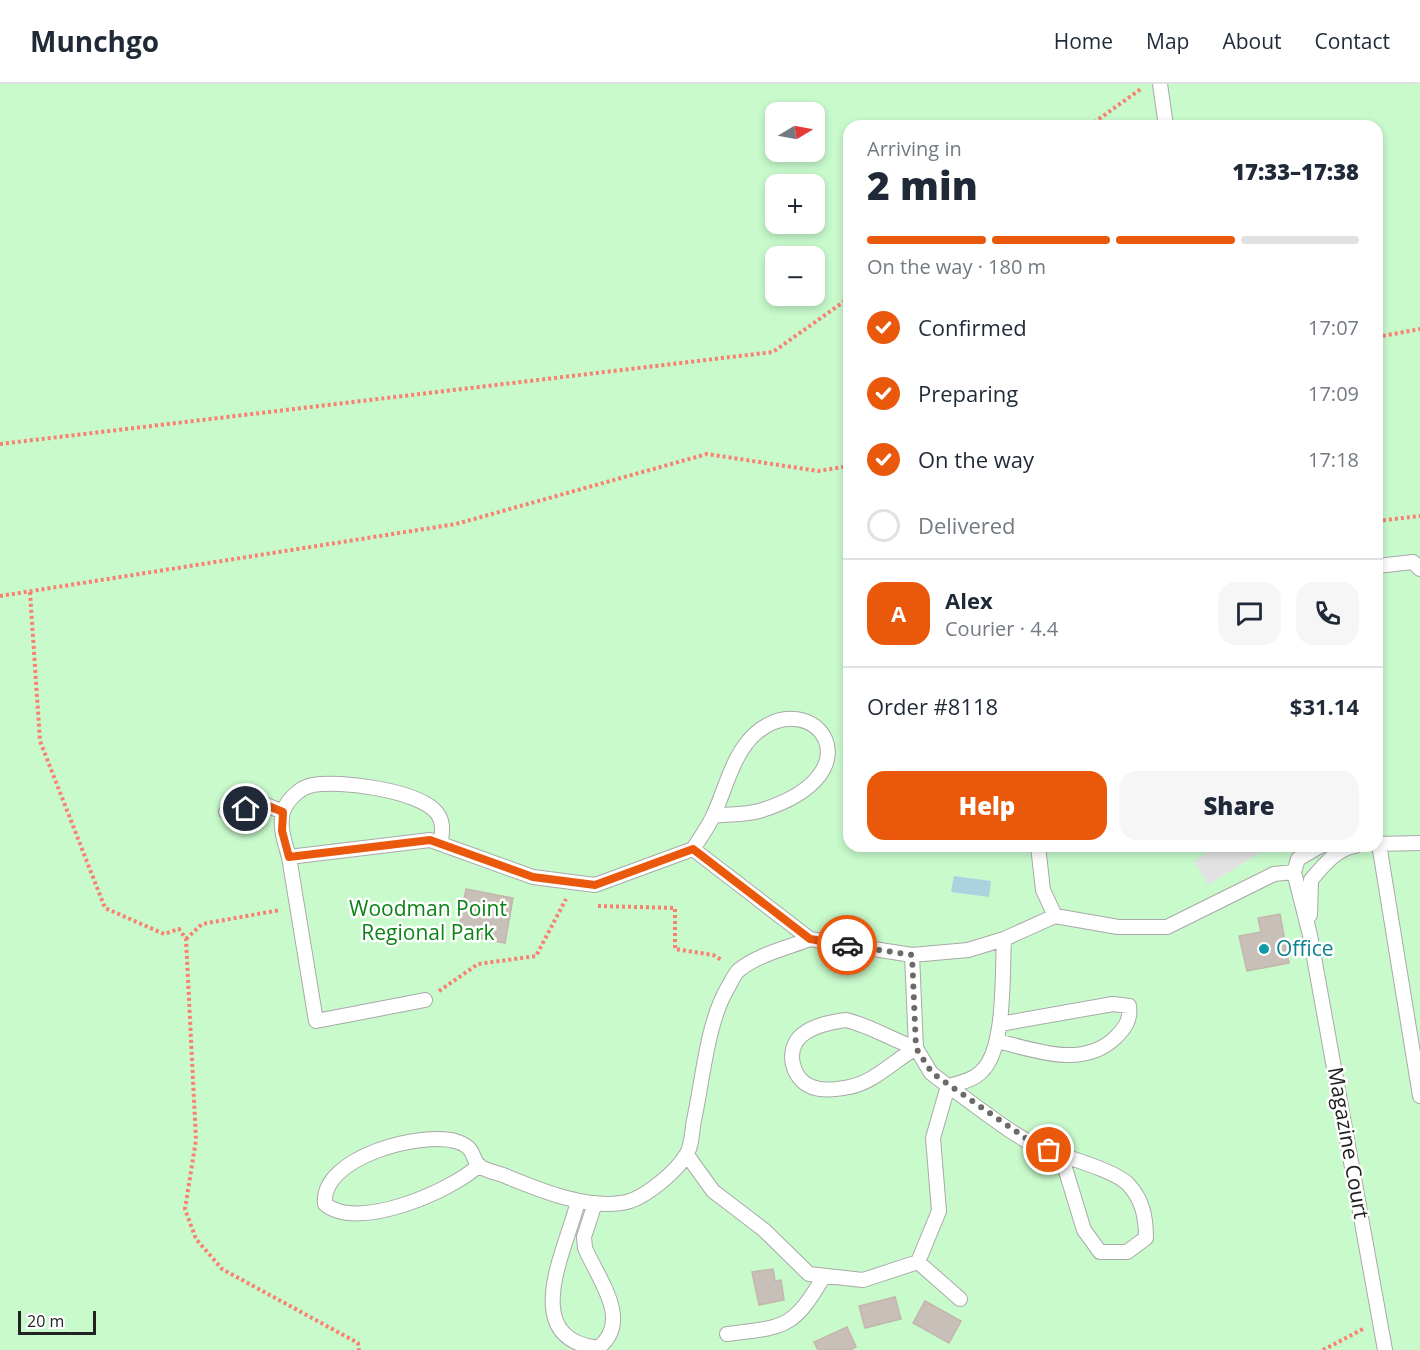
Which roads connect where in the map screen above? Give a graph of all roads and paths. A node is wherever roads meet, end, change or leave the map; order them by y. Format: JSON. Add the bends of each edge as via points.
{"nodes":[{"id":1,"x":1148,"y":84,"type":"edge"},
{"id":2,"x":1160,"y":84,"type":"edge"},
{"id":3,"x":1097,"y":120,"type":"edge"},
{"id":4,"x":1165,"y":120,"type":"edge"},
{"id":5,"x":843,"y":302,"type":"edge"},
{"id":6,"x":1420,"y":329,"type":"edge"},
{"id":7,"x":1383,"y":336,"type":"edge"},
{"id":8,"x":0,"y":444,"type":"edge"},
{"id":9,"x":843,"y":467,"type":"edge"},
{"id":10,"x":1420,"y":516,"type":"edge"},
{"id":11,"x":1383,"y":520,"type":"edge"},
{"id":12,"x":1383,"y":565,"type":"edge"},
{"id":13,"x":1420,"y":569,"type":"edge"},
{"id":14,"x":30,"y":592,"type":"junction"},
{"id":15,"x":0,"y":596,"type":"edge"},
{"id":16,"x":226,"y":812,"type":"dead end"},
{"id":17,"x":283,"y":812,"type":"junction"},
{"id":18,"x":713,"y":816,"type":"junction"},
{"id":19,"x":441,"y":843,"type":"junction"},
{"id":20,"x":1420,"y":843,"type":"edge"},
{"id":21,"x":1383,"y":844,"type":"edge"},
{"id":22,"x":693,"y":849,"type":"junction"},
{"id":23,"x":1039,"y":852,"type":"edge"},
{"id":24,"x":1310,"y":852,"type":"edge"},
{"id":25,"x":1340,"y":852,"type":"edge"},
{"id":26,"x":1379,"y":852,"type":"edge"},
{"id":27,"x":289,"y":857,"type":"junction"},
{"id":28,"x":1294,"y":872,"type":"junction"},
{"id":29,"x":573,"y":882,"type":"junction"},
{"id":30,"x":565,"y":902,"type":"junction"},
{"id":31,"x":576,"y":903,"type":"dead end"},
{"id":32,"x":588,"y":905,"type":"dead end"},
{"id":33,"x":296,"y":907,"type":"junction"},
{"id":34,"x":1055,"y":916,"type":"junction"},
{"id":35,"x":1310,"y":935,"type":"junction"},
{"id":36,"x":186,"y":939,"type":"junction"},
{"id":37,"x":810,"y":939,"type":"junction"},
{"id":38,"x":1004,"y":939,"type":"junction"},
{"id":39,"x":912,"y":955,"type":"junction"},
{"id":40,"x":737,"y":971,"type":"junction"},
{"id":41,"x":425,"y":1000,"type":"joint"},
{"id":42,"x":1000,"y":1024,"type":"junction"},
{"id":43,"x":997,"y":1041,"type":"junction"},
{"id":44,"x":916,"y":1048,"type":"junction"},
{"id":45,"x":948,"y":1086,"type":"junction"},
{"id":46,"x":1420,"y":1096,"type":"edge"},
{"id":47,"x":687,"y":1155,"type":"junction"},
{"id":48,"x":1061,"y":1155,"type":"junction"},
{"id":49,"x":479,"y":1165,"type":"junction"},
{"id":50,"x":578,"y":1201,"type":"junction"},
{"id":51,"x":595,"y":1203,"type":"junction"},
{"id":52,"x":918,"y":1263,"type":"junction"},
{"id":53,"x":824,"y":1276,"type":"junction"},
{"id":54,"x":960,"y":1299,"type":"dead end"},
{"id":55,"x":1380,"y":1322,"type":"junction"},
{"id":56,"x":728,"y":1334,"type":"dead end"},
{"id":57,"x":359,"y":1350,"type":"edge"},
{"id":58,"x":1323,"y":1350,"type":"edge"},
{"id":59,"x":1385,"y":1350,"type":"edge"}],
"edges":[{"from":1,"to":3,"type":"path"},
{"from":2,"to":4,"type":"lane"},
{"from":5,"to":8,"type":"path","via":[[773,352]]},
{"from":6,"to":7,"type":"path"},
{"from":9,"to":14,"type":"path","via":[[818,471],[707,454],[456,524]]},
{"from":10,"to":11,"type":"path"},
{"from":12,"to":13,"type":"lane","via":[[1413,562]]},
{"from":14,"to":15,"type":"path"},
{"from":14,"to":36,"type":"path","via":[[40,741],[105,909],[164,934],[179,929]]},
{"from":16,"to":17,"type":"lane","via":[[266,805]]},
{"from":17,"to":19,"type":"lane","via":[[292,796],[311,785],[374,786],[435,810],[442,821]]},
{"from":17,"to":27,"type":"lane","via":[[282,831]]},
{"from":18,"to":18,"type":"lane","via":[[738,757],[755,734],[772,723],[793,719],[821,730],[828,743],[828,759],[819,778],[807,788],[756,812]]},
{"from":18,"to":22,"type":"lane"},
{"from":19,"to":27,"type":"lane","via":[[430,840]]},
{"from":19,"to":29,"type":"lane","via":[[533,877]]},
{"from":20,"to":21,"type":"lane"},
{"from":22,"to":29,"type":"lane","via":[[595,885]]},
{"from":22,"to":37,"type":"lane"},
{"from":23,"to":34,"type":"lane","via":[[1042,890]]},
{"from":24,"to":28,"type":"lane","via":[[1298,859]]},
{"from":25,"to":35,"type":"lane","via":[[1311,880]]},
{"from":26,"to":46,"type":"lane"},
{"from":27,"to":33,"type":"lane"},
{"from":28,"to":34,"type":"lane","via":[[1274,874],[1167,927],[1118,927]]},
{"from":28,"to":35,"type":"lane"},
{"from":29,"to":30,"type":"path"},
{"from":30,"to":31,"type":"path"},
{"from":30,"to":41,"type":"path","via":[[536,956],[478,964]]},
{"from":32,"to":40,"type":"path","via":[[675,908],[675,949],[713,955]]},
{"from":33,"to":36,"type":"path","via":[[202,924]]},
{"from":33,"to":41,"type":"lane","via":[[316,1021]]},
{"from":34,"to":38,"type":"lane"},
{"from":35,"to":55,"type":"lane","name":"Magazine Court"},
{"from":36,"to":57,"type":"path","via":[[196,1140],[185,1209],[196,1239],[222,1269],[358,1343]]},
{"from":37,"to":39,"type":"lane"},
{"from":37,"to":40,"type":"lane","via":[[761,957]]},
{"from":38,"to":39,"type":"lane","via":[[968,950]]},
{"from":38,"to":42,"type":"lane"},
{"from":39,"to":44,"type":"lane"},
{"from":40,"to":47,"type":"lane","via":[[719,1004]]},
{"from":42,"to":43,"type":"lane"},
{"from":42,"to":43,"type":"lane","via":[[1113,1005],[1129,1006],[1130,1016],[1124,1029],[1106,1047],[1081,1056]]},
{"from":43,"to":45,"type":"lane","via":[[983,1071]]},
{"from":44,"to":44,"type":"lane","via":[[846,1020],[826,1023],[803,1034],[793,1046],[792,1061],[798,1078],[813,1088],[850,1087],[869,1080]]},
{"from":44,"to":45,"type":"lane","via":[[932,1073]]},
{"from":45,"to":48,"type":"lane","via":[[1037,1146]]},
{"from":45,"to":52,"type":"lane","via":[[933,1138],[939,1211]]},
{"from":47,"to":51,"type":"lane","via":[[657,1186],[630,1201]]},
{"from":47,"to":53,"type":"lane","via":[[714,1191],[764,1230],[809,1274]]},
{"from":48,"to":48,"type":"lane","via":[[1127,1183],[1146,1212],[1146,1238],[1127,1252],[1100,1252],[1084,1230]]},
{"from":49,"to":49,"type":"lane","via":[[464,1179],[391,1208],[348,1213],[332,1210],[325,1204],[328,1183],[339,1171],[391,1146],[441,1140],[458,1142],[470,1148]]},
{"from":49,"to":50,"type":"lane","via":[[544,1192]]},
{"from":50,"to":51,"type":"lane"},
{"from":50,"to":51,"type":"lane","via":[[554,1276],[551,1298],[555,1321],[567,1338],[585,1347],[598,1348],[614,1328],[613,1309],[585,1248],[585,1231]]},
{"from":52,"to":53,"type":"lane","via":[[863,1280]]},
{"from":52,"to":54,"type":"lane"},
{"from":53,"to":56,"type":"lane","via":[[808,1303],[786,1325]]},
{"from":55,"to":58,"type":"path"},
{"from":55,"to":59,"type":"lane","name":"Magazine Court"}]}
